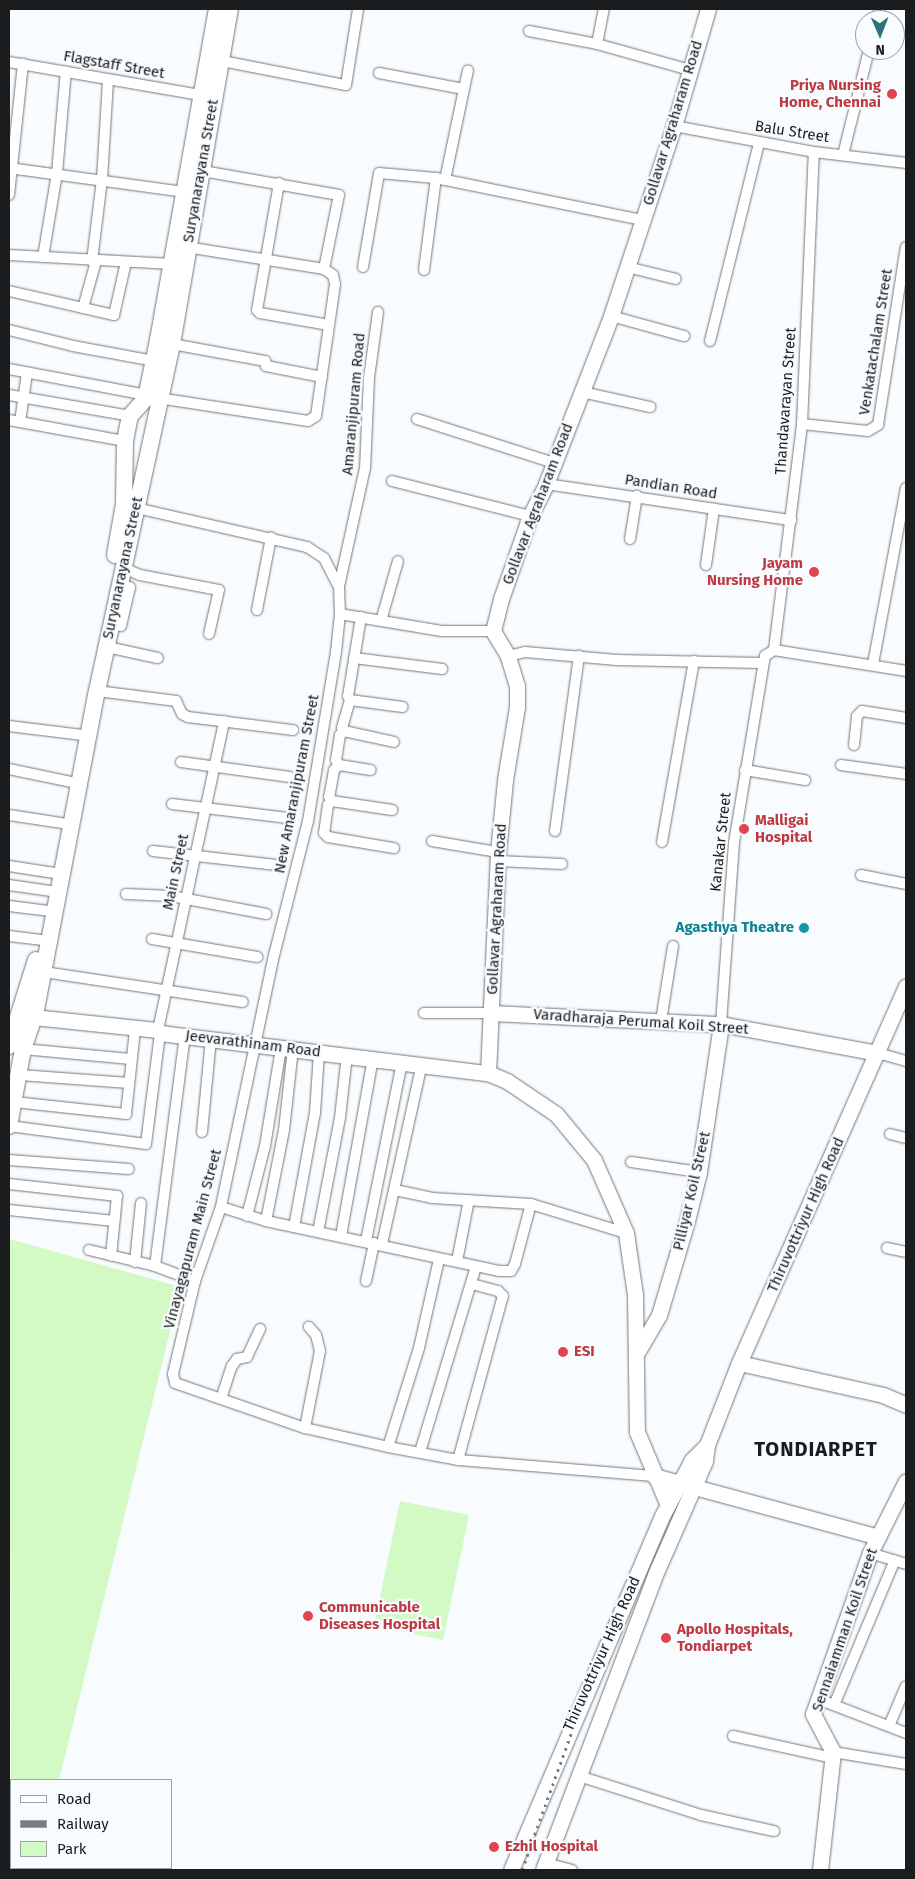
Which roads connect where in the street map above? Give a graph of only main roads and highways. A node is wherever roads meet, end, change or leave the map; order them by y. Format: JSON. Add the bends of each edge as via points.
{"nodes":[{"id":1,"x":217,"y":9,"type":"edge"},
{"id":2,"x":230,"y":9,"type":"edge"},
{"id":3,"x":708,"y":9,"type":"edge"},
{"id":4,"x":208,"y":96,"type":"junction"},
{"id":5,"x":152,"y":396,"type":"junction"},
{"id":6,"x":129,"y":506,"type":"junction"},
{"id":7,"x":906,"y":986,"type":"edge"},
{"id":8,"x":492,"y":1013,"type":"junction"},
{"id":9,"x":28,"y":1016,"type":"junction"},
{"id":10,"x":721,"y":1024,"type":"junction"},
{"id":11,"x":16,"y":1048,"type":"edge"},
{"id":12,"x":878,"y":1053,"type":"junction"},
{"id":13,"x":488,"y":1073,"type":"junction"},
{"id":14,"x":9,"y":1126,"type":"edge"},
{"id":15,"x":638,"y":1351,"type":"junction"},
{"id":16,"x":739,"y":1363,"type":"junction"},
{"id":17,"x":906,"y":1405,"type":"edge"},
{"id":18,"x":654,"y":1476,"type":"junction"},
{"id":19,"x":906,"y":1481,"type":"edge"},
{"id":20,"x":687,"y":1484,"type":"junction"},
{"id":21,"x":668,"y":1505,"type":"junction"},
{"id":22,"x":878,"y":1537,"type":"junction"},
{"id":23,"x":545,"y":1867,"type":"edge"},
{"id":24,"x":511,"y":1870,"type":"edge"},
{"id":25,"x":820,"y":1870,"type":"edge"}],
"edges":[{"from":1,"to":4,"type":"main road","name":"Suryanarayana Street"},
{"from":2,"to":4,"type":"main road","name":"Suryanarayana Street","via":[[222,61]]},
{"from":3,"to":8,"type":"main road","name":"Gollavar Agraharam Road","via":[[674,126],[611,316],[546,484],[530,516],[493,632],[508,656],[517,686],[517,707],[505,780],[498,856]]},
{"from":4,"to":5,"type":"main road","name":"Suryanarayana Street","via":[[185,192],[154,361]]},
{"from":4,"to":5,"type":"main road","name":"Suryanarayana Street","via":[[203,171],[172,344]]},
{"from":5,"to":6,"type":"main road","name":"Suryanarayana Street"},
{"from":5,"to":6,"type":"main road","name":"Suryanarayana Street","via":[[130,416],[125,441]]},
{"from":6,"to":9,"type":"main road","name":"Suryanarayana Street","via":[[62,822]]},
{"from":6,"to":9,"type":"main road","name":"Suryanarayana Street","via":[[124,568],[97,691],[44,972]]},
{"from":7,"to":12,"type":"main road","name":"Thiruvottriyur High Road"},
{"from":8,"to":10,"type":"main road","name":"Varadharaja Perumal Koil Street"},
{"from":8,"to":13,"type":"main road","name":"Gollavar Agraharam Road"},
{"from":9,"to":11,"type":"main road","name":"Suryanarayana Street","via":[[14,1022]]},
{"from":9,"to":13,"type":"main road","name":"Jeevarathinam Road"},
{"from":10,"to":12,"type":"main road","name":"Varadharaja Perumal Koil Street"},
{"from":10,"to":15,"type":"main road","name":"Pilliyar Koil Street","via":[[699,1172],[662,1306]]},
{"from":11,"to":14,"type":"main road","name":"Suryanarayana Street","via":[[20,1075]]},
{"from":12,"to":16,"type":"main road","name":"Thiruvottriyur High Road"},
{"from":13,"to":15,"type":"main road","name":"Jeevarathinam Road","via":[[507,1081],[556,1114],[594,1160],[626,1233],[635,1295]]},
{"from":15,"to":18,"type":"main road","name":"Jeevarathinam Road","via":[[637,1432]]},
{"from":16,"to":17,"type":"main road","via":[[883,1395]]},
{"from":16,"to":20,"type":"main road","name":"Thiruvottriyur High Road","via":[[707,1444],[705,1461]]},
{"from":18,"to":20,"type":"main road"},
{"from":18,"to":21,"type":"main road","name":"Jeevarathinam Road"},
{"from":19,"to":22,"type":"main road","name":"Sennaiamman Koil Street"},
{"from":20,"to":21,"type":"main road","name":"Thiruvottriyur High Road"},
{"from":20,"to":22,"type":"main road"},
{"from":20,"to":23,"type":"main road","name":"Thiruvottriyur High Road"},
{"from":21,"to":24,"type":"main road","name":"Thiruvottriyur High Road","via":[[540,1796]]},
{"from":22,"to":25,"type":"main road","name":"Sennaiamman Koil Street","via":[[812,1714],[833,1755]]}]}
